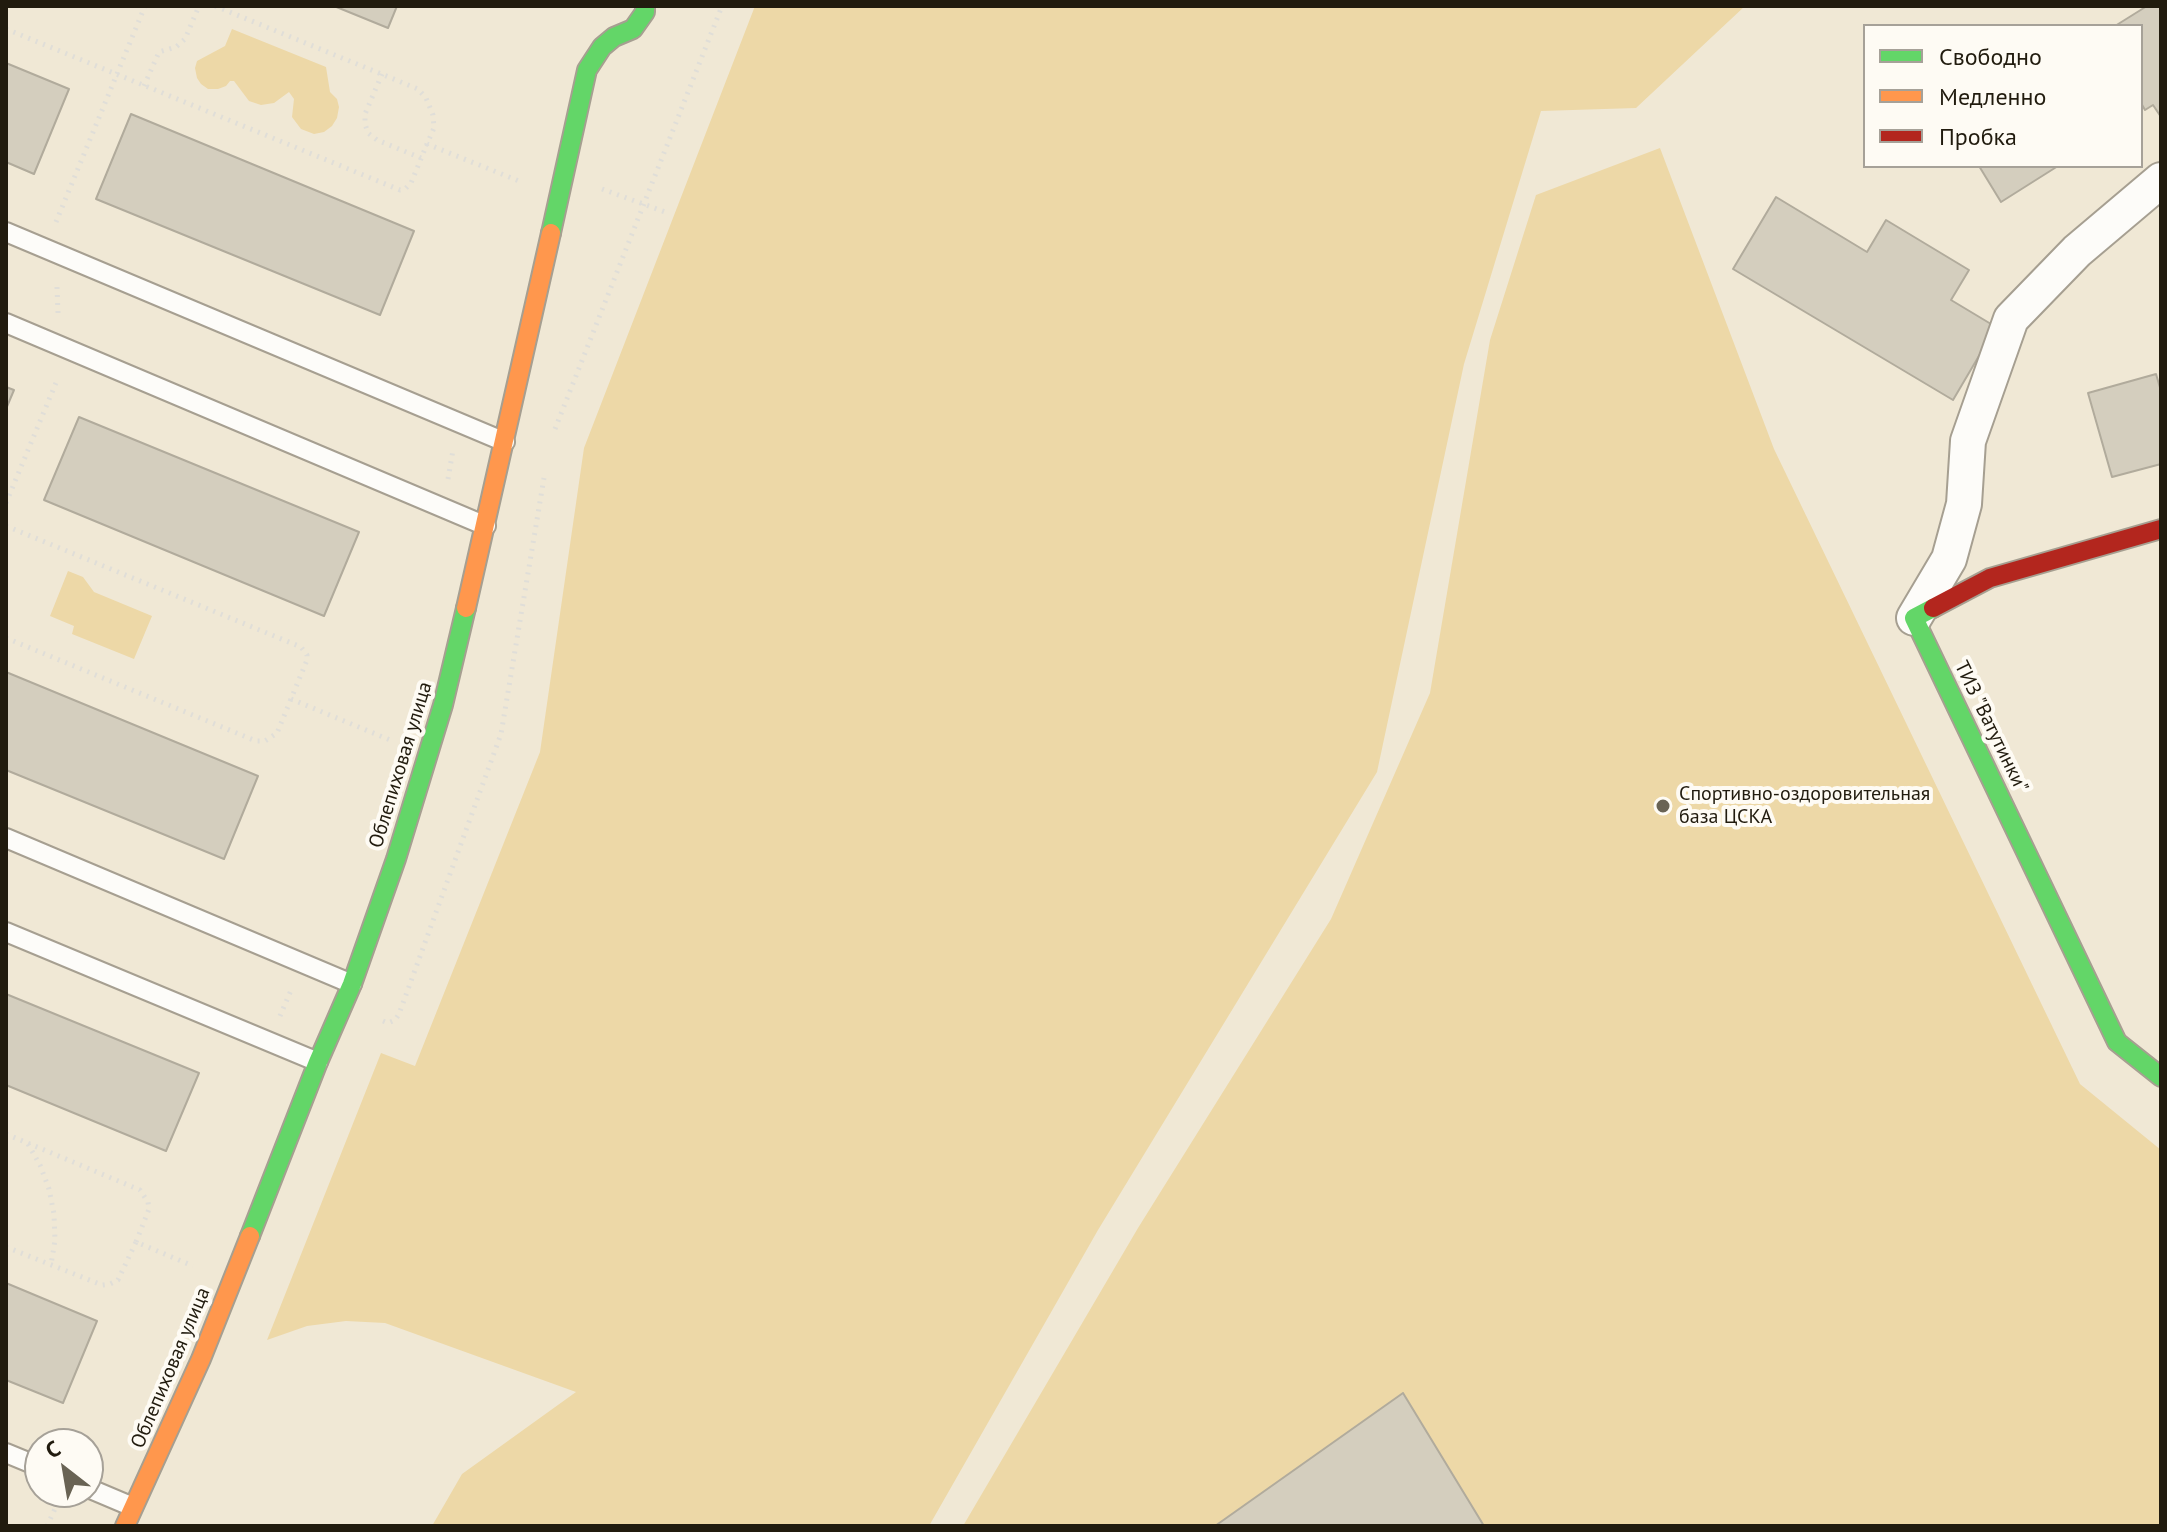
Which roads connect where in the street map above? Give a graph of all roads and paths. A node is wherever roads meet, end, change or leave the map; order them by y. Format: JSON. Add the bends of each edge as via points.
{"nodes":[{"id":1,"x":145,"y":6,"type":"edge"},
{"id":2,"x":199,"y":6,"type":"edge"},
{"id":3,"x":215,"y":6,"type":"edge"},
{"id":4,"x":645,"y":6,"type":"edge"},
{"id":5,"x":722,"y":6,"type":"edge"},
{"id":6,"x":6,"y":29,"type":"edge"},
{"id":7,"x":382,"y":74,"type":"junction"},
{"id":8,"x":117,"y":75,"type":"junction"},
{"id":9,"x":144,"y":86,"type":"junction"},
{"id":10,"x":427,"y":144,"type":"junction"},
{"id":11,"x":421,"y":158,"type":"junction"},
{"id":12,"x":564,"y":175,"type":"junction"},
{"id":13,"x":2161,"y":180,"type":"edge"},
{"id":14,"x":559,"y":198,"type":"junction"},
{"id":15,"x":643,"y":204,"type":"junction"},
{"id":16,"x":665,"y":212,"type":"dead end"},
{"id":17,"x":6,"y":232,"type":"edge"},
{"id":18,"x":45,"y":249,"type":"junction"},
{"id":19,"x":6,"y":323,"type":"edge"},
{"id":20,"x":69,"y":350,"type":"junction"},
{"id":21,"x":458,"y":422,"type":"junction"},
{"id":22,"x":550,"y":438,"type":"dead end"},
{"id":23,"x":505,"y":442,"type":"junction"},
{"id":24,"x":545,"y":475,"type":"dead end"},
{"id":25,"x":6,"y":503,"type":"edge"},
{"id":26,"x":443,"y":508,"type":"junction"},
{"id":27,"x":6,"y":526,"type":"edge"},
{"id":28,"x":486,"y":526,"type":"junction"},
{"id":29,"x":2161,"y":529,"type":"edge"},
{"id":30,"x":1914,"y":618,"type":"junction"},
{"id":31,"x":6,"y":638,"type":"edge"},
{"id":32,"x":291,"y":699,"type":"junction"},
{"id":33,"x":428,"y":756,"type":"junction"},
{"id":34,"x":6,"y":838,"type":"edge"},
{"id":35,"x":6,"y":932,"type":"edge"},
{"id":36,"x":302,"y":963,"type":"junction"},
{"id":37,"x":352,"y":984,"type":"junction"},
{"id":38,"x":342,"y":1006,"type":"junction"},
{"id":39,"x":269,"y":1042,"type":"junction"},
{"id":40,"x":318,"y":1062,"type":"junction"},
{"id":41,"x":2161,"y":1077,"type":"edge"},
{"id":42,"x":6,"y":1134,"type":"edge"},
{"id":43,"x":28,"y":1143,"type":"junction"},
{"id":44,"x":136,"y":1242,"type":"junction"},
{"id":45,"x":6,"y":1247,"type":"edge"},
{"id":46,"x":51,"y":1265,"type":"junction"},
{"id":47,"x":231,"y":1281,"type":"junction"},
{"id":48,"x":104,"y":1495,"type":"edge"},
{"id":49,"x":135,"y":1508,"type":"junction"},
{"id":50,"x":125,"y":1526,"type":"edge"}],
"edges":[{"from":1,"to":8,"type":"path"},
{"from":2,"to":9,"type":"path","via":[[185,39],[159,52]]},
{"from":3,"to":7,"type":"path"},
{"from":4,"to":12,"type":"street","name":"Облепиховая улица","via":[[633,29],[602,47],[587,70]]},
{"from":5,"to":15,"type":"path"},
{"from":6,"to":8,"type":"path"},
{"from":7,"to":10,"type":"path","via":[[418,89],[426,98],[434,128]]},
{"from":7,"to":11,"type":"path","via":[[365,114],[368,133]]},
{"from":8,"to":9,"type":"path"},
{"from":8,"to":18,"type":"path"},
{"from":9,"to":11,"type":"path","via":[[400,190],[411,183]]},
{"from":10,"to":11,"type":"path"},
{"from":10,"to":14,"type":"path"},
{"from":12,"to":14,"type":"street","name":"Облепиховая улица"},
{"from":12,"to":15,"type":"path"},
{"from":13,"to":30,"type":"street","via":[[2077,251],[2011,319],[1968,441],[1964,504],[1949,559]]},
{"from":14,"to":23,"type":"street","name":"Облепиховая улица"},
{"from":15,"to":16,"type":"path"},
{"from":15,"to":22,"type":"path"},
{"from":17,"to":18,"type":"lane"},
{"from":18,"to":21,"type":"lane"},
{"from":19,"to":20,"type":"lane"},
{"from":20,"to":25,"type":"path"},
{"from":20,"to":26,"type":"lane"},
{"from":21,"to":23,"type":"lane"},
{"from":21,"to":26,"type":"path"},
{"from":23,"to":28,"type":"street","name":"Облепиховая улица"},
{"from":24,"to":38,"type":"path","via":[[501,734],[399,1014],[388,1023]]},
{"from":26,"to":28,"type":"lane"},
{"from":27,"to":32,"type":"path","via":[[301,647],[307,660]]},
{"from":28,"to":33,"type":"street","name":"Облепиховая улица"},
{"from":29,"to":30,"type":"street","via":[[1990,578]]},
{"from":30,"to":41,"type":"street","name":"ТИЗ \"Ватутинки\"","via":[[2117,1042]]},
{"from":31,"to":32,"type":"path","via":[[256,741],[277,733]]},
{"from":32,"to":33,"type":"path"},
{"from":33,"to":37,"type":"street","name":"Облепиховая улица"},
{"from":34,"to":36,"type":"lane"},
{"from":35,"to":39,"type":"lane"},
{"from":36,"to":37,"type":"lane"},
{"from":36,"to":39,"type":"path"},
{"from":37,"to":38,"type":"street","name":"Облепиховая улица"},
{"from":38,"to":40,"type":"street","name":"Облепиховая улица"},
{"from":39,"to":40,"type":"lane"},
{"from":40,"to":47,"type":"street","name":"Облепиховая улица"},
{"from":42,"to":43,"type":"path"},
{"from":43,"to":44,"type":"path","via":[[140,1190],[149,1209]]},
{"from":43,"to":46,"type":"path","via":[[54,1214]]},
{"from":44,"to":46,"type":"path","via":[[123,1273],[110,1284]]},
{"from":44,"to":47,"type":"path"},
{"from":45,"to":46,"type":"path"},
{"from":47,"to":49,"type":"street","name":"Облепиховая улица"},
{"from":48,"to":49,"type":"lane"},
{"from":49,"to":50,"type":"street","name":"Облепиховая улица"}]}
